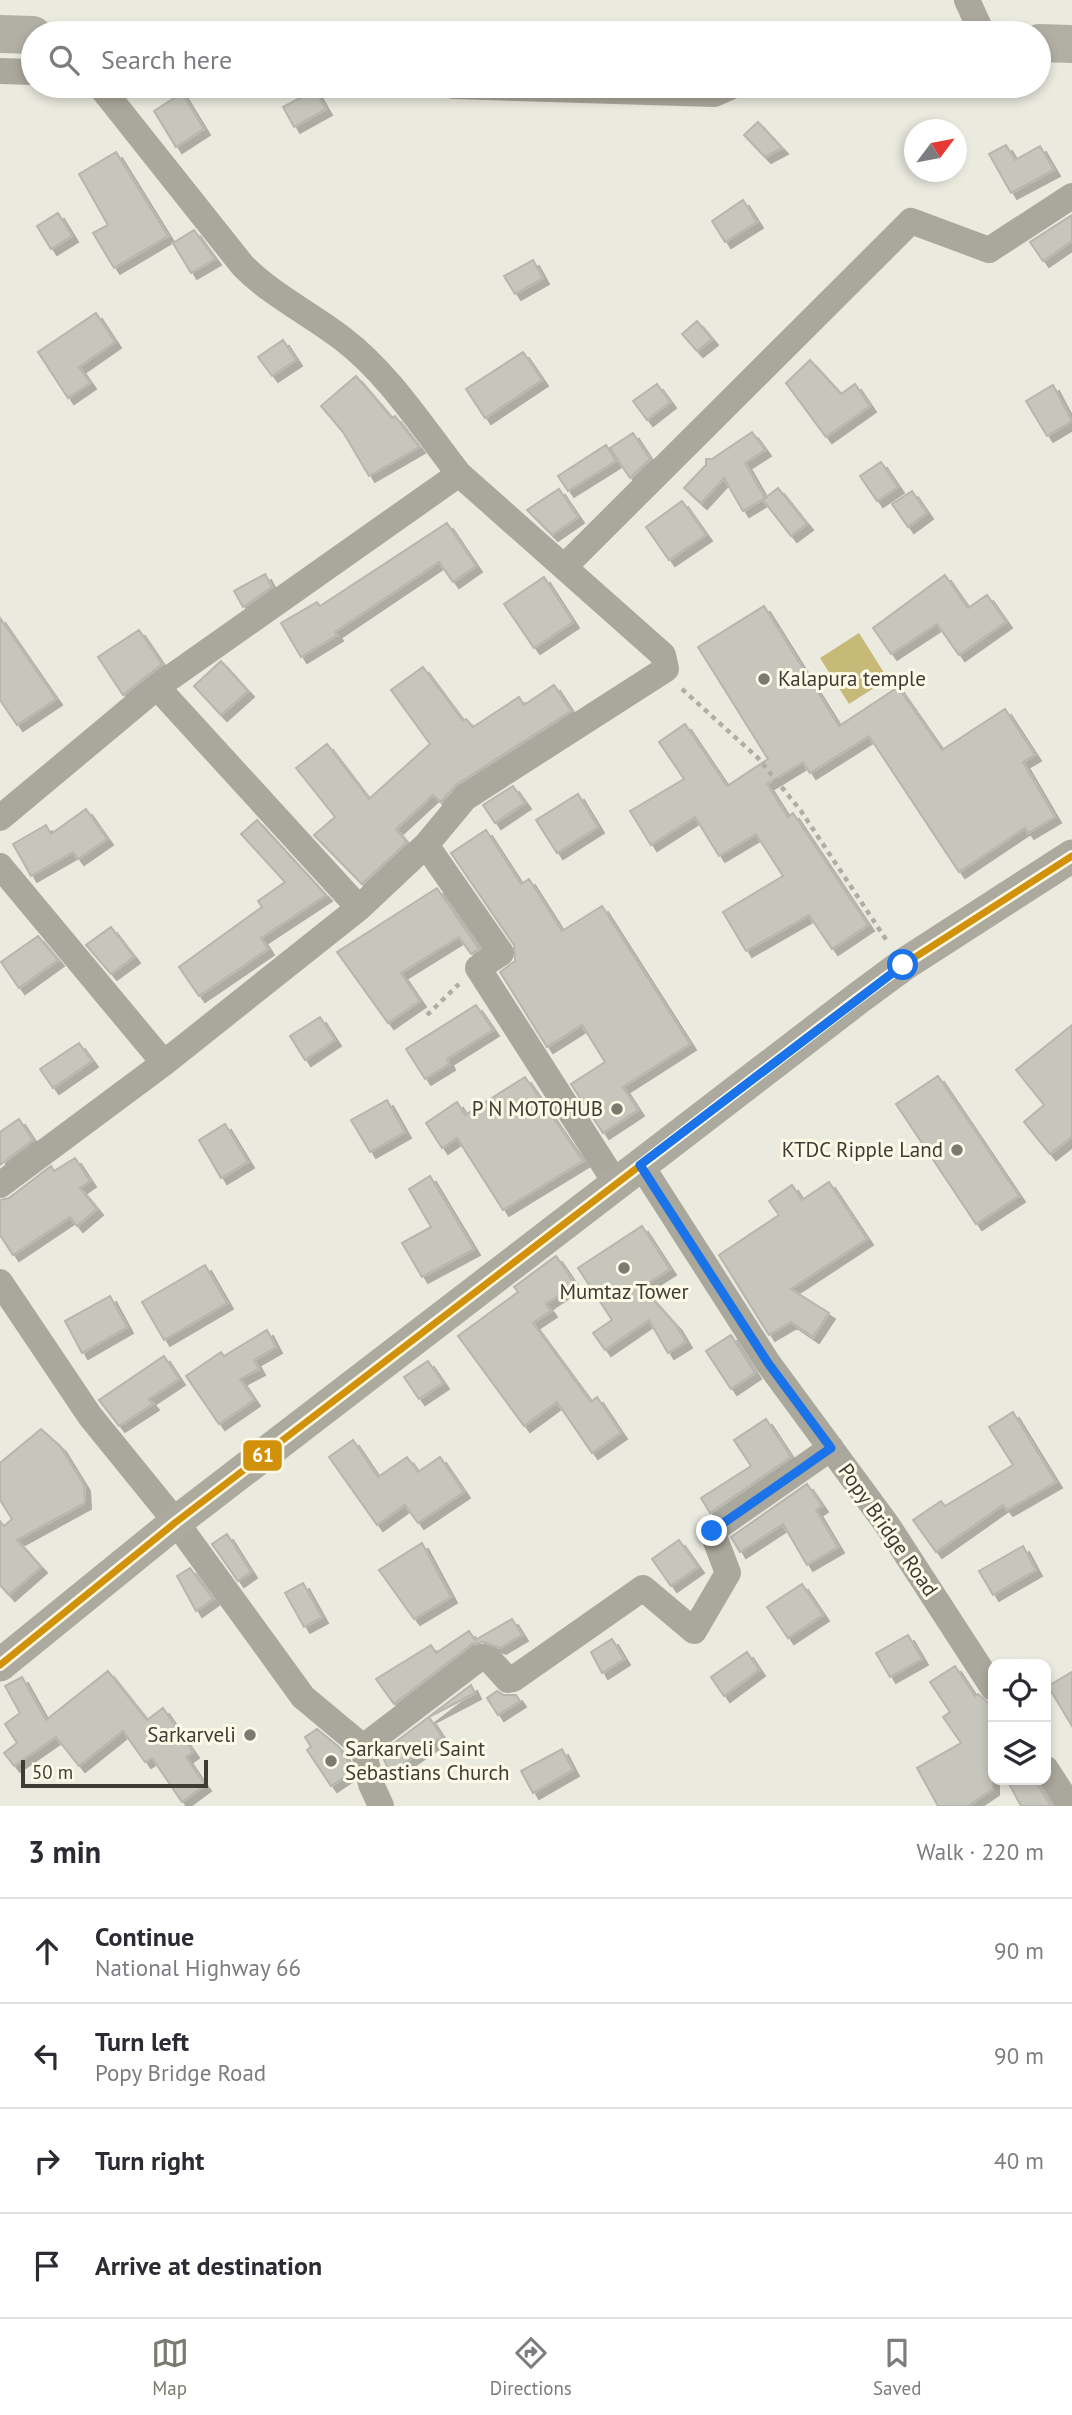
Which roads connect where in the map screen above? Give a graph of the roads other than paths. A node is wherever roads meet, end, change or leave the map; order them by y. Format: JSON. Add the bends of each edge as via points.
{"nodes":[{"id":1,"x":967,"y":0,"type":"edge"},
{"id":2,"x":977,"y":21,"type":"edge"},
{"id":3,"x":0,"y":34,"type":"edge"},
{"id":4,"x":21,"y":35,"type":"edge"},
{"id":5,"x":1051,"y":43,"type":"edge"},
{"id":6,"x":1072,"y":44,"type":"edge"},
{"id":7,"x":0,"y":71,"type":"edge"},
{"id":8,"x":21,"y":72,"type":"edge"},
{"id":9,"x":110,"y":98,"type":"edge"},
{"id":10,"x":1072,"y":196,"type":"edge"},
{"id":11,"x":459,"y":474,"type":"junction"},
{"id":12,"x":564,"y":567,"type":"junction"},
{"id":13,"x":158,"y":687,"type":"junction"},
{"id":14,"x":0,"y":818,"type":"edge"},
{"id":15,"x":426,"y":845,"type":"junction"},
{"id":16,"x":1072,"y":856,"type":"edge"},
{"id":17,"x":0,"y":866,"type":"edge"},
{"id":18,"x":359,"y":908,"type":"junction"},
{"id":19,"x":164,"y":1063,"type":"junction"},
{"id":20,"x":629,"y":1175,"type":"junction"},
{"id":21,"x":0,"y":1185,"type":"edge"},
{"id":22,"x":0,"y":1282,"type":"edge"},
{"id":23,"x":831,"y":1448,"type":"junction"},
{"id":24,"x":176,"y":1522,"type":"junction"},
{"id":25,"x":0,"y":1665,"type":"edge"},
{"id":26,"x":988,"y":1680,"type":"edge"},
{"id":27,"x":363,"y":1748,"type":"junction"},
{"id":28,"x":1051,"y":1777,"type":"edge"},
{"id":29,"x":381,"y":1806,"type":"edge"},
{"id":30,"x":1070,"y":1806,"type":"edge"}],
"edges":[{"from":1,"to":2,"type":"street"},
{"from":3,"to":4,"type":"highway"},
{"from":5,"to":6,"type":"highway"},
{"from":7,"to":8,"type":"street"},
{"from":9,"to":11,"type":"street","via":[[243,266],[266,289],[344,340],[383,376]]},
{"from":10,"to":12,"type":"street","via":[[989,250],[911,221]]},
{"from":11,"to":12,"type":"street"},
{"from":11,"to":13,"type":"street"},
{"from":12,"to":15,"type":"street","via":[[663,655],[666,668],[465,798]]},
{"from":13,"to":14,"type":"street"},
{"from":13,"to":18,"type":"street"},
{"from":15,"to":18,"type":"street"},
{"from":15,"to":20,"type":"street","name":"Popy Bridge Road","via":[[501,953],[478,968]]},
{"from":16,"to":20,"type":"main road","via":[[903,965]]},
{"from":17,"to":19,"type":"street"},
{"from":18,"to":19,"type":"street"},
{"from":19,"to":21,"type":"street"},
{"from":20,"to":23,"type":"street","name":"Popy Bridge Road"},
{"from":20,"to":24,"type":"main road"},
{"from":22,"to":24,"type":"street","via":[[90,1416]]},
{"from":23,"to":26,"type":"street","name":"Popy Bridge Road","via":[[888,1525]]},
{"from":23,"to":27,"type":"street","via":[[712,1531],[728,1573],[694,1631],[643,1588],[513,1679],[508,1680],[489,1659],[481,1657]]},
{"from":24,"to":25,"type":"main road"},
{"from":24,"to":27,"type":"street","via":[[303,1697]]},
{"from":27,"to":29,"type":"street","via":[[370,1784]]},
{"from":28,"to":30,"type":"street"}]}
